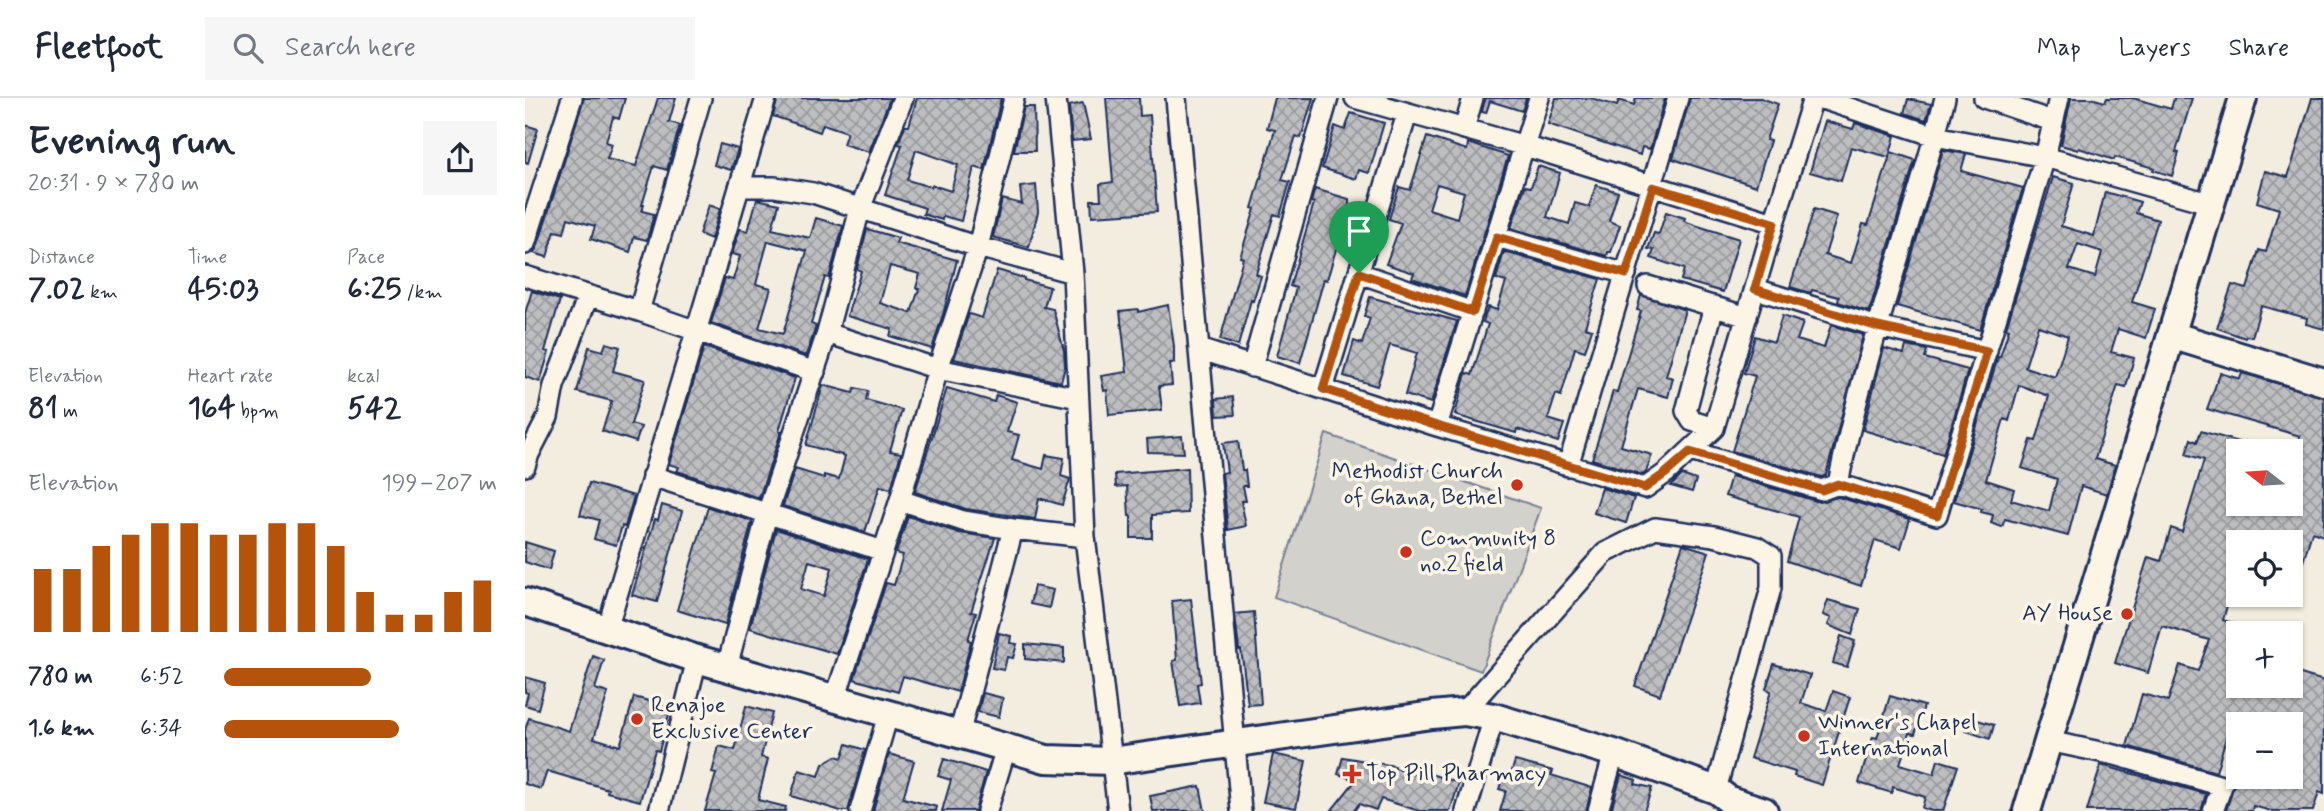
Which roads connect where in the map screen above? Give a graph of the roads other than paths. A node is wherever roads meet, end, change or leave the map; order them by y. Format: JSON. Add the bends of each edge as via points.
{"nodes":[{"id":1,"x":572,"y":98,"type":"edge"},
{"id":2,"x":701,"y":98,"type":"edge"},
{"id":3,"x":766,"y":98,"type":"edge"},
{"id":4,"x":903,"y":98,"type":"edge"},
{"id":5,"x":1014,"y":98,"type":"edge"},
{"id":6,"x":1056,"y":98,"type":"edge"},
{"id":7,"x":1177,"y":98,"type":"edge"},
{"id":8,"x":1328,"y":98,"type":"edge"},
{"id":9,"x":1355,"y":98,"type":"edge"},
{"id":10,"x":1473,"y":98,"type":"edge"},
{"id":11,"x":1539,"y":98,"type":"edge"},
{"id":12,"x":1678,"y":98,"type":"edge"},
{"id":13,"x":1813,"y":98,"type":"edge"},
{"id":14,"x":1819,"y":98,"type":"edge"},
{"id":15,"x":1945,"y":98,"type":"edge"},
{"id":16,"x":1984,"y":98,"type":"edge"},
{"id":17,"x":2059,"y":98,"type":"edge"},
{"id":18,"x":2243,"y":98,"type":"edge"},
{"id":19,"x":1407,"y":114,"type":"junction"},
{"id":20,"x":2052,"y":121,"type":"junction"},
{"id":21,"x":1464,"y":129,"type":"junction"},
{"id":22,"x":1935,"y":136,"type":"junction"},
{"id":23,"x":1525,"y":146,"type":"junction"},
{"id":24,"x":2045,"y":157,"type":"junction"},
{"id":25,"x":739,"y":187,"type":"junction"},
{"id":26,"x":1653,"y":187,"type":"junction"},
{"id":27,"x":2212,"y":204,"type":"junction"},
{"id":28,"x":860,"y":209,"type":"junction"},
{"id":29,"x":1774,"y":223,"type":"junction"},
{"id":30,"x":1497,"y":237,"type":"junction"},
{"id":31,"x":525,"y":244,"type":"edge"},
{"id":32,"x":978,"y":247,"type":"junction"},
{"id":33,"x":1073,"y":273,"type":"junction"},
{"id":34,"x":1359,"y":273,"type":"junction"},
{"id":35,"x":1626,"y":274,"type":"junction"},
{"id":36,"x":525,"y":276,"type":"edge"},
{"id":37,"x":1648,"y":286,"type":"dead end"},
{"id":38,"x":1755,"y":289,"type":"junction"},
{"id":39,"x":587,"y":296,"type":"junction"},
{"id":40,"x":1714,"y":306,"type":"junction"},
{"id":41,"x":639,"y":311,"type":"junction"},
{"id":42,"x":1473,"y":312,"type":"junction"},
{"id":43,"x":1747,"y":317,"type":"junction"},
{"id":44,"x":1878,"y":327,"type":"junction"},
{"id":45,"x":696,"y":332,"type":"junction"},
{"id":46,"x":827,"y":333,"type":"junction"},
{"id":47,"x":2171,"y":335,"type":"junction"},
{"id":48,"x":1199,"y":349,"type":"junction"},
{"id":49,"x":1987,"y":351,"type":"junction"},
{"id":50,"x":1252,"y":367,"type":"junction"},
{"id":51,"x":938,"y":369,"type":"junction"},
{"id":52,"x":815,"y":372,"type":"junction"},
{"id":53,"x":2324,"y":382,"type":"edge"},
{"id":54,"x":1323,"y":389,"type":"junction"},
{"id":55,"x":1078,"y":398,"type":"junction"},
{"id":56,"x":1437,"y":426,"type":"junction"},
{"id":57,"x":1714,"y":428,"type":"junction"},
{"id":58,"x":1690,"y":452,"type":"junction"},
{"id":59,"x":525,"y":466,"type":"edge"},
{"id":60,"x":1568,"y":466,"type":"junction"},
{"id":61,"x":652,"y":476,"type":"junction"},
{"id":62,"x":1838,"y":484,"type":"junction"},
{"id":63,"x":900,"y":500,"type":"junction"},
{"id":64,"x":767,"y":514,"type":"junction"},
{"id":65,"x":1013,"y":529,"type":"junction"},
{"id":66,"x":1085,"y":537,"type":"junction"},
{"id":67,"x":883,"y":551,"type":"junction"},
{"id":68,"x":525,"y":602,"type":"edge"},
{"id":69,"x":607,"y":628,"type":"junction"},
{"id":70,"x":697,"y":659,"type":"junction"},
{"id":71,"x":727,"y":667,"type":"junction"},
{"id":72,"x":835,"y":699,"type":"junction"},
{"id":73,"x":1464,"y":712,"type":"junction"},
{"id":74,"x":888,"y":715,"type":"junction"},
{"id":75,"x":1494,"y":717,"type":"junction"},
{"id":76,"x":960,"y":735,"type":"junction"},
{"id":77,"x":2048,"y":741,"type":"junction"},
{"id":78,"x":1233,"y":742,"type":"junction"},
{"id":79,"x":1006,"y":748,"type":"junction"},
{"id":80,"x":1614,"y":753,"type":"junction"},
{"id":81,"x":1111,"y":761,"type":"junction"},
{"id":82,"x":1723,"y":800,"type":"edge"},
{"id":83,"x":659,"y":811,"type":"edge"},
{"id":84,"x":860,"y":811,"type":"edge"},
{"id":85,"x":987,"y":811,"type":"edge"},
{"id":86,"x":1118,"y":811,"type":"edge"},
{"id":87,"x":1241,"y":811,"type":"edge"},
{"id":88,"x":1466,"y":811,"type":"edge"},
{"id":89,"x":1598,"y":811,"type":"edge"},
{"id":90,"x":1764,"y":811,"type":"edge"},
{"id":91,"x":2027,"y":811,"type":"edge"},
{"id":92,"x":2213,"y":811,"type":"edge"}],
"edges":[{"from":1,"to":31,"type":"street"},
{"from":2,"to":41,"type":"street"},
{"from":3,"to":25,"type":"street"},
{"from":4,"to":28,"type":"street"},
{"from":5,"to":32,"type":"street"},
{"from":6,"to":33,"type":"street"},
{"from":7,"to":48,"type":"street"},
{"from":8,"to":50,"type":"street"},
{"from":9,"to":19,"type":"street"},
{"from":10,"to":21,"type":"street"},
{"from":11,"to":23,"type":"street"},
{"from":12,"to":26,"type":"street"},
{"from":13,"to":29,"type":"street"},
{"from":14,"to":22,"type":"street"},
{"from":15,"to":22,"type":"street"},
{"from":16,"to":20,"type":"street"},
{"from":17,"to":20,"type":"street"},
{"from":18,"to":27,"type":"street"},
{"from":19,"to":21,"type":"street"},
{"from":19,"to":34,"type":"street"},
{"from":20,"to":24,"type":"street"},
{"from":21,"to":23,"type":"street"},
{"from":22,"to":24,"type":"street"},
{"from":22,"to":44,"type":"street"},
{"from":23,"to":26,"type":"street"},
{"from":23,"to":30,"type":"street"},
{"from":24,"to":27,"type":"street"},
{"from":24,"to":49,"type":"street"},
{"from":25,"to":28,"type":"street","via":[[813,193]]},
{"from":25,"to":45,"type":"street"},
{"from":26,"to":29,"type":"street"},
{"from":26,"to":35,"type":"street"},
{"from":27,"to":47,"type":"street"},
{"from":28,"to":32,"type":"street"},
{"from":28,"to":46,"type":"street"},
{"from":29,"to":38,"type":"street"},
{"from":30,"to":35,"type":"street"},
{"from":30,"to":42,"type":"street"},
{"from":32,"to":33,"type":"street"},
{"from":32,"to":51,"type":"street"},
{"from":33,"to":55,"type":"street"},
{"from":34,"to":42,"type":"street"},
{"from":34,"to":54,"type":"street"},
{"from":35,"to":60,"type":"street"},
{"from":36,"to":39,"type":"street"},
{"from":37,"to":40,"type":"street"},
{"from":38,"to":43,"type":"street"},
{"from":38,"to":44,"type":"street"},
{"from":39,"to":41,"type":"street"},
{"from":39,"to":59,"type":"street","via":[[554,386],[548,417]]},
{"from":40,"to":43,"type":"street"},
{"from":40,"to":57,"type":"street","via":[[1686,411],[1692,421]]},
{"from":41,"to":45,"type":"street"},
{"from":42,"to":56,"type":"street"},
{"from":43,"to":57,"type":"street"},
{"from":44,"to":49,"type":"street"},
{"from":44,"to":62,"type":"street"},
{"from":45,"to":52,"type":"street"},
{"from":45,"to":61,"type":"street"},
{"from":46,"to":51,"type":"street"},
{"from":46,"to":52,"type":"street"},
{"from":47,"to":53,"type":"street"},
{"from":47,"to":77,"type":"street"},
{"from":48,"to":50,"type":"street"},
{"from":48,"to":78,"type":"street"},
{"from":49,"to":62,"type":"street","via":[[1937,515]]},
{"from":50,"to":54,"type":"street"},
{"from":51,"to":55,"type":"street"},
{"from":51,"to":63,"type":"street"},
{"from":52,"to":64,"type":"street"},
{"from":54,"to":56,"type":"street"},
{"from":55,"to":66,"type":"street"},
{"from":56,"to":60,"type":"street"},
{"from":57,"to":58,"type":"street"},
{"from":58,"to":60,"type":"street","via":[[1645,488]]},
{"from":58,"to":62,"type":"street","via":[[1822,490]]},
{"from":61,"to":64,"type":"street"},
{"from":61,"to":69,"type":"street"},
{"from":63,"to":65,"type":"street","via":[[964,521]]},
{"from":63,"to":67,"type":"street"},
{"from":64,"to":67,"type":"street"},
{"from":64,"to":71,"type":"street"},
{"from":65,"to":66,"type":"street"},
{"from":65,"to":76,"type":"street"},
{"from":66,"to":81,"type":"street"},
{"from":67,"to":72,"type":"street"},
{"from":68,"to":69,"type":"street"},
{"from":69,"to":70,"type":"street"},
{"from":70,"to":71,"type":"street"},
{"from":70,"to":83,"type":"street"},
{"from":71,"to":72,"type":"street"},
{"from":72,"to":74,"type":"street"},
{"from":73,"to":75,"type":"street"},
{"from":73,"to":78,"type":"street"},
{"from":73,"to":82,"type":"street","via":[[1605,552],[1655,528],[1757,547],[1771,556],[1771,588]]},
{"from":74,"to":76,"type":"street"},
{"from":74,"to":84,"type":"street"},
{"from":75,"to":80,"type":"street"},
{"from":75,"to":88,"type":"street"},
{"from":76,"to":79,"type":"street"},
{"from":77,"to":91,"type":"street"},
{"from":77,"to":92,"type":"street","via":[[2222,786]]},
{"from":78,"to":81,"type":"street"},
{"from":78,"to":87,"type":"street"},
{"from":79,"to":81,"type":"street","via":[[1046,759]]},
{"from":79,"to":85,"type":"street"},
{"from":80,"to":82,"type":"street"},
{"from":80,"to":89,"type":"street"},
{"from":81,"to":86,"type":"street"},
{"from":82,"to":90,"type":"street"}]}
